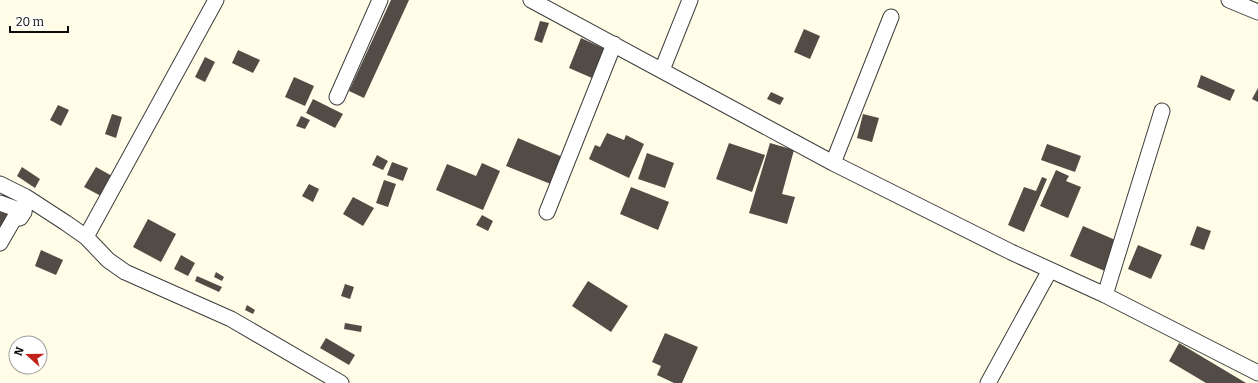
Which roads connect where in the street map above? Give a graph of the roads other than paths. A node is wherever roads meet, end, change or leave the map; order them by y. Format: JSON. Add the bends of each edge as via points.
{"nodes":[{"id":1,"x":216,"y":0,"type":"edge"},
{"id":2,"x":380,"y":0,"type":"edge"},
{"id":3,"x":531,"y":0,"type":"edge"},
{"id":4,"x":690,"y":0,"type":"edge"},
{"id":5,"x":1229,"y":0,"type":"edge"},
{"id":6,"x":1258,"y":12,"type":"edge"},
{"id":7,"x":891,"y":17,"type":"dead end"},
{"id":8,"x":614,"y":44,"type":"junction"},
{"id":9,"x":662,"y":70,"type":"junction"},
{"id":10,"x":337,"y":97,"type":"dead end"},
{"id":11,"x":1162,"y":112,"type":"dead end"},
{"id":12,"x":833,"y":162,"type":"junction"},
{"id":13,"x":0,"y":184,"type":"edge"},
{"id":14,"x":0,"y":203,"type":"edge"},
{"id":15,"x":23,"y":203,"type":"junction"},
{"id":16,"x":547,"y":212,"type":"dead end"},
{"id":17,"x":86,"y":237,"type":"junction"},
{"id":18,"x":0,"y":243,"type":"edge"},
{"id":19,"x":1050,"y":270,"type":"junction"},
{"id":20,"x":1105,"y":295,"type":"junction"},
{"id":21,"x":1258,"y":373,"type":"edge"},
{"id":22,"x":340,"y":383,"type":"edge"},
{"id":23,"x":988,"y":383,"type":"edge"}],
"edges":[{"from":1,"to":17,"type":"street"},
{"from":2,"to":10,"type":"street"},
{"from":3,"to":8,"type":"street"},
{"from":4,"to":9,"type":"street"},
{"from":5,"to":6,"type":"street"},
{"from":7,"to":12,"type":"street"},
{"from":8,"to":9,"type":"street"},
{"from":8,"to":16,"type":"street"},
{"from":9,"to":12,"type":"street"},
{"from":11,"to":20,"type":"street"},
{"from":12,"to":19,"type":"street"},
{"from":13,"to":15,"type":"street"},
{"from":14,"to":15,"type":"street"},
{"from":15,"to":17,"type":"street","via":[[66,222]]},
{"from":15,"to":18,"type":"street"},
{"from":17,"to":22,"type":"street","via":[[108,260],[126,272],[231,319]]},
{"from":19,"to":20,"type":"street"},
{"from":19,"to":23,"type":"street"},
{"from":20,"to":21,"type":"street"}]}
